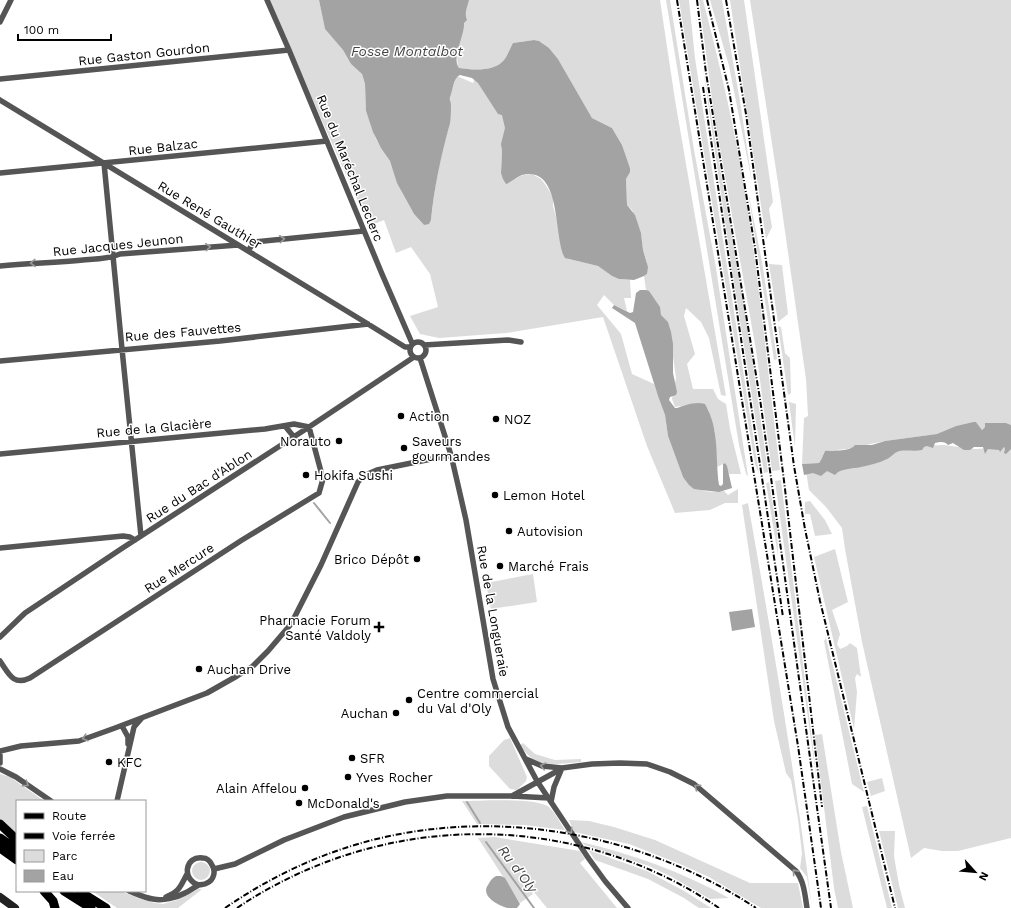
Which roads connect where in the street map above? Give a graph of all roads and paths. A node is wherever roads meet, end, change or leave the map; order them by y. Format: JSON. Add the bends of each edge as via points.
{"nodes":[{"id":1,"x":11,"y":0,"type":"edge"},
{"id":2,"x":267,"y":0,"type":"edge"},
{"id":3,"x":0,"y":22,"type":"edge"},
{"id":4,"x":289,"y":50,"type":"junction"},
{"id":5,"x":0,"y":79,"type":"edge"},
{"id":6,"x":0,"y":100,"type":"edge"},
{"id":7,"x":328,"y":142,"type":"junction"},
{"id":8,"x":104,"y":163,"type":"junction"},
{"id":9,"x":0,"y":173,"type":"edge"},
{"id":10,"x":364,"y":231,"type":"junction"},
{"id":11,"x":238,"y":245,"type":"junction"},
{"id":12,"x":248,"y":251,"type":"junction"},
{"id":13,"x":114,"y":257,"type":"junction"},
{"id":14,"x":0,"y":266,"type":"edge"},
{"id":15,"x":368,"y":324,"type":"junction"},
{"id":16,"x":521,"y":342,"type":"dead end"},
{"id":17,"x":411,"y":345,"type":"junction"},
{"id":18,"x":424,"y":345,"type":"junction"},
{"id":19,"x":122,"y":349,"type":"junction"},
{"id":20,"x":417,"y":357,"type":"junction"},
{"id":21,"x":0,"y":361,"type":"edge"},
{"id":22,"x":285,"y":426,"type":"junction"},
{"id":23,"x":309,"y":427,"type":"junction"},
{"id":24,"x":294,"y":437,"type":"junction"},
{"id":25,"x":131,"y":441,"type":"junction"},
{"id":26,"x":0,"y":454,"type":"edge"},
{"id":27,"x":451,"y":455,"type":"junction"},
{"id":28,"x":141,"y":536,"type":"junction"},
{"id":29,"x":135,"y":540,"type":"junction"},
{"id":30,"x":0,"y":548,"type":"edge"},
{"id":31,"x":0,"y":637,"type":"edge"},
{"id":32,"x":0,"y":661,"type":"edge"},
{"id":33,"x":141,"y":719,"type":"junction"},
{"id":34,"x":122,"y":726,"type":"junction"},
{"id":35,"x":129,"y":747,"type":"junction"},
{"id":36,"x":0,"y":751,"type":"edge"},
{"id":37,"x":0,"y":755,"type":"edge"},
{"id":38,"x":525,"y":759,"type":"junction"},
{"id":39,"x":0,"y":763,"type":"edge"},
{"id":40,"x":562,"y":768,"type":"junction"},
{"id":41,"x":0,"y":769,"type":"edge"},
{"id":42,"x":537,"y":781,"type":"junction"},
{"id":43,"x":512,"y":796,"type":"junction"},
{"id":44,"x":50,"y":800,"type":"edge"},
{"id":45,"x":117,"y":800,"type":"edge"},
{"id":46,"x":550,"y":800,"type":"junction"},
{"id":47,"x":0,"y":824,"type":"edge"},
{"id":48,"x":0,"y":838,"type":"edge"},
{"id":49,"x":16,"y":839,"type":"edge"},
{"id":50,"x":0,"y":848,"type":"edge"},
{"id":51,"x":16,"y":849,"type":"edge"},
{"id":52,"x":16,"y":859,"type":"edge"},
{"id":53,"x":214,"y":869,"type":"junction"},
{"id":54,"x":187,"y":874,"type":"junction"},
{"id":55,"x":199,"y":885,"type":"junction"},
{"id":56,"x":45,"y":892,"type":"edge"},
{"id":57,"x":66,"y":892,"type":"edge"},
{"id":58,"x":81,"y":892,"type":"edge"},
{"id":59,"x":133,"y":892,"type":"edge"},
{"id":60,"x":0,"y":897,"type":"edge"},
{"id":61,"x":162,"y":899,"type":"junction"},
{"id":62,"x":0,"y":903,"type":"edge"},
{"id":63,"x":7,"y":908,"type":"edge"},
{"id":64,"x":15,"y":908,"type":"edge"},
{"id":65,"x":55,"y":908,"type":"edge"},
{"id":66,"x":91,"y":908,"type":"edge"},
{"id":67,"x":106,"y":908,"type":"edge"},
{"id":68,"x":628,"y":908,"type":"edge"},
{"id":69,"x":807,"y":908,"type":"edge"}],
"edges":[{"from":1,"to":3,"type":"street"},
{"from":2,"to":4,"type":"street","name":"Rue du Maréchal Leclerc"},
{"from":4,"to":5,"type":"street","name":"Rue Gaston Gourdon"},
{"from":4,"to":7,"type":"street","name":"Rue du Maréchal Leclerc"},
{"from":6,"to":8,"type":"street","name":"Rue René Gauthier"},
{"from":7,"to":8,"type":"street","name":"Rue Balzac"},
{"from":7,"to":10,"type":"street","name":"Rue du Maréchal Leclerc"},
{"from":8,"to":9,"type":"street","name":"Rue Balzac"},
{"from":8,"to":11,"type":"street","name":"Rue René Gauthier"},
{"from":8,"to":13,"type":"street"},
{"from":12,"to":10,"type":"street","one_way":true,"via":[[254,242]]},
{"from":10,"to":17,"type":"street","name":"Rue du Maréchal Leclerc"},
{"from":11,"to":12,"type":"street","name":"Rue René Gauthier"},
{"from":13,"to":11,"type":"street","name":"Rue Jacques Jeunon","one_way":true,"via":[[120,254]]},
{"from":12,"to":15,"type":"street","name":"Rue René Gauthier"},
{"from":13,"to":14,"type":"street","name":"Rue Jacques Jeunon","one_way":true},
{"from":13,"to":19,"type":"street"},
{"from":15,"to":17,"type":"street","name":"Rue René Gauthier","via":[[405,347]]},
{"from":15,"to":19,"type":"street","name":"Rue des Fauvettes"},
{"from":16,"to":18,"type":"street","via":[[508,340]]},
{"from":17,"to":18,"type":"street","via":[[418,342]]},
{"from":17,"to":20,"type":"street","via":[[410,353]]},
{"from":18,"to":20,"type":"street","via":[[426,352]]},
{"from":19,"to":21,"type":"street","name":"Rue des Fauvettes"},
{"from":19,"to":25,"type":"street"},
{"from":20,"to":23,"type":"street","name":"Rue du Bac d'Ablon"},
{"from":20,"to":27,"type":"street","name":"Rue de la Longueraie"},
{"from":22,"to":23,"type":"street","name":"Rue de la Glacière","via":[[294,424]]},
{"from":22,"to":24,"type":"street"},
{"from":22,"to":25,"type":"street","name":"Rue de la Glacière"},
{"from":23,"to":24,"type":"street","name":"Rue du Bac d'Ablon"},
{"from":23,"to":32,"type":"street","name":"Rue Mercure","via":[[323,479],[319,493],[30,678],[20,681],[13,679]]},
{"from":24,"to":28,"type":"street","name":"Rue du Bac d'Ablon"},
{"from":25,"to":26,"type":"street","name":"Rue de la Glacière"},
{"from":25,"to":28,"type":"street"},
{"from":27,"to":33,"type":"street","via":[[377,470],[363,476],[291,624],[268,651],[253,666],[206,693]]},
{"from":27,"to":38,"type":"street","name":"Rue de la Longueraie","via":[[466,520],[493,679],[508,728]]},
{"from":28,"to":29,"type":"street","name":"Rue du Bac d'Ablon"},
{"from":29,"to":30,"type":"street","via":[[123,536]]},
{"from":29,"to":31,"type":"street","name":"Rue du Bac d'Ablon","via":[[25,613]]},
{"from":33,"to":34,"type":"street"},
{"from":33,"to":35,"type":"street","via":[[134,727]]},
{"from":34,"to":35,"type":"street","via":[[128,737]]},
{"from":34,"to":36,"type":"street","one_way":true,"via":[[79,741],[21,746]]},
{"from":35,"to":45,"type":"street"},
{"from":37,"to":39,"type":"street"},
{"from":40,"to":38,"type":"street","one_way":true,"via":[[542,766]]},
{"from":38,"to":42,"type":"street","name":"Rue de la Longueraie"},
{"from":40,"to":42,"type":"street"},
{"from":40,"to":46,"type":"street"},
{"from":69,"to":40,"type":"street","one_way":true,"via":[[804,890],[796,871],[694,784],[647,764],[592,764]]},
{"from":41,"to":44,"type":"street","one_way":true},
{"from":42,"to":43,"type":"street"},
{"from":42,"to":46,"type":"street","name":"Rue de la Longueraie"},
{"from":43,"to":46,"type":"street"},
{"from":43,"to":53,"type":"street","via":[[447,796],[405,802],[359,813],[284,840],[235,864]]},
{"from":46,"to":68,"type":"street","name":"Rue de la Longueraie","one_way":true,"via":[[605,881]]},
{"from":47,"to":49,"type":"main road"},
{"from":48,"to":51,"type":"main road"},
{"from":50,"to":52,"type":"main road"},
{"from":53,"to":54,"type":"street","via":[[209,861],[198,858],[188,866]]},
{"from":53,"to":55,"type":"street","via":[[210,881]]},
{"from":54,"to":55,"type":"street","via":[[191,881]]},
{"from":54,"to":61,"type":"street","via":[[181,887]]},
{"from":55,"to":61,"type":"street","via":[[174,898]]},
{"from":56,"to":65,"type":"main road","via":[[53,900]]},
{"from":57,"to":66,"type":"main road"},
{"from":58,"to":67,"type":"main road"},
{"from":59,"to":61,"type":"street","via":[[153,899]]},
{"from":60,"to":64,"type":"main road"},
{"from":62,"to":63,"type":"main road"}]}
